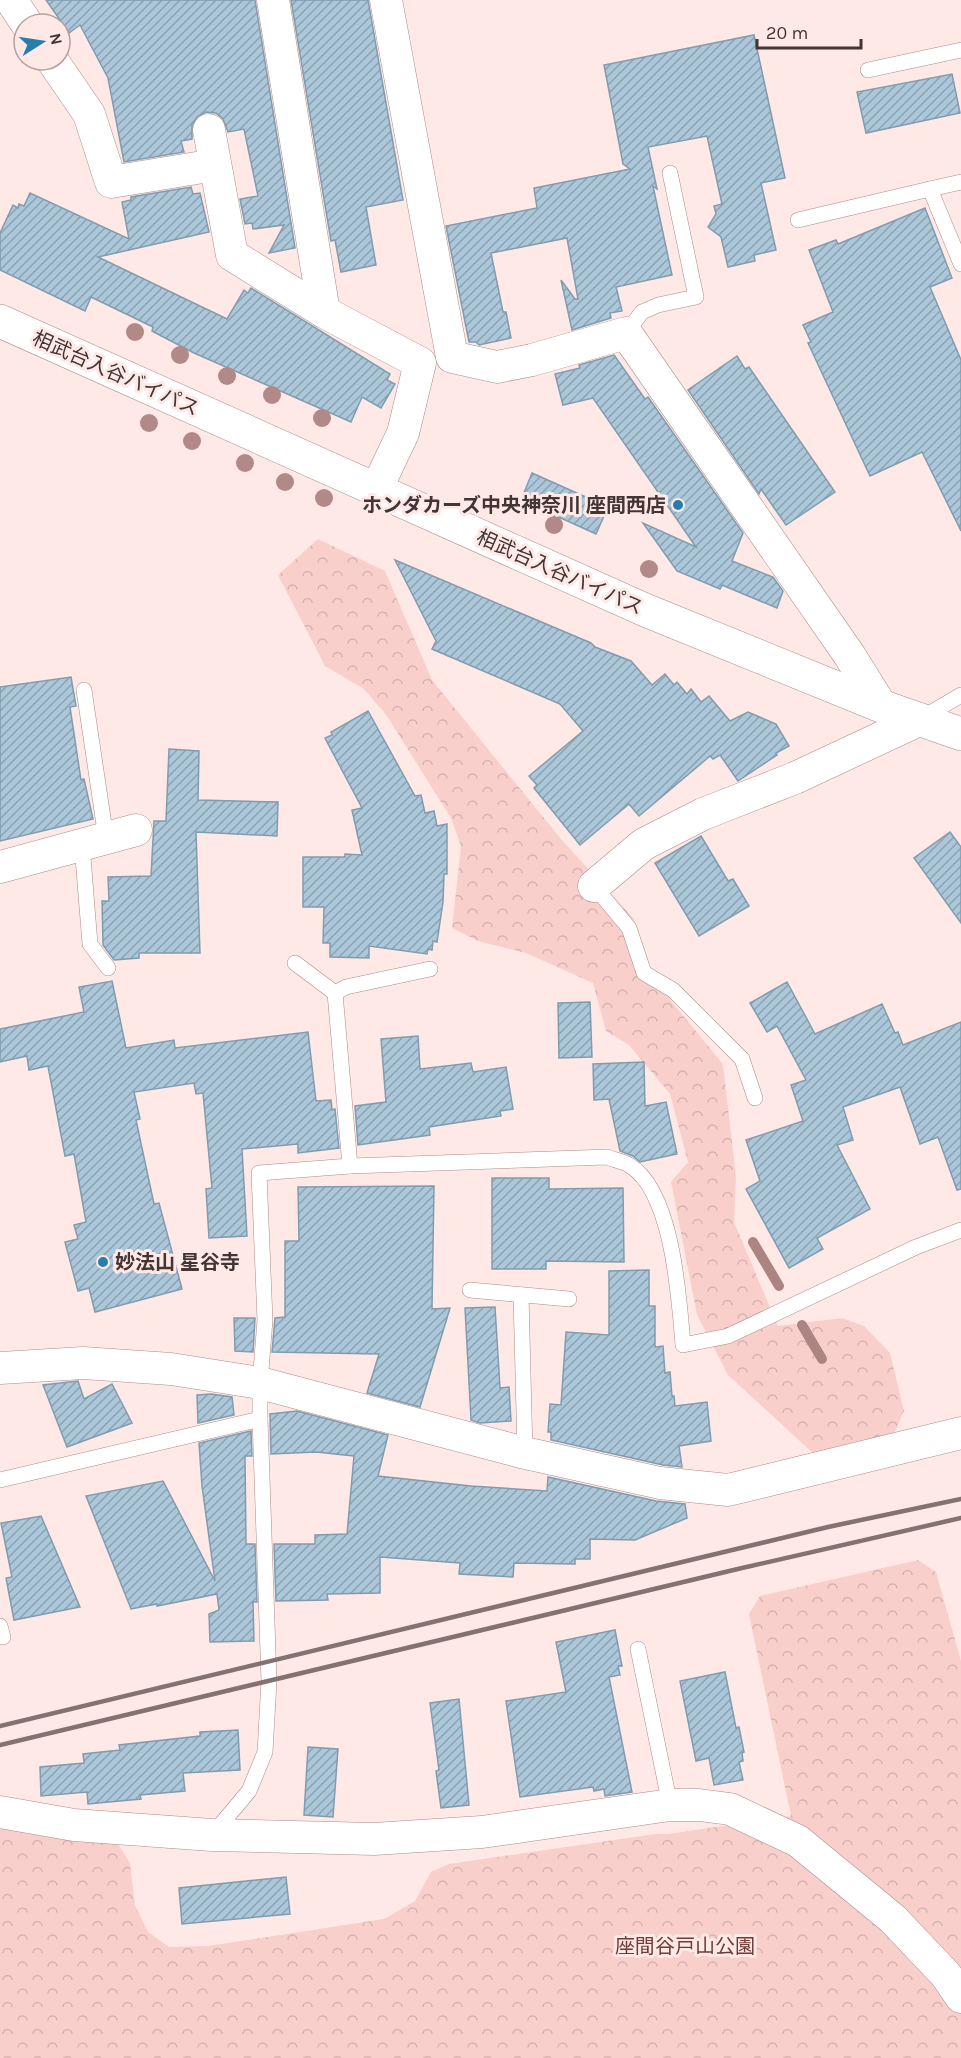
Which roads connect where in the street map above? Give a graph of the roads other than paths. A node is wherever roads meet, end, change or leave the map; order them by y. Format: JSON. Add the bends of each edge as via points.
{"nodes":[{"id":1,"x":273,"y":0,"type":"edge"},
{"id":2,"x":386,"y":0,"type":"edge"},
{"id":3,"x":961,"y":50,"type":"edge"},
{"id":4,"x":868,"y":70,"type":"dead end"},
{"id":5,"x":60,"y":72,"type":"edge"},
{"id":6,"x":209,"y":130,"type":"dead end"},
{"id":7,"x":215,"y":165,"type":"junction"},
{"id":8,"x":670,"y":173,"type":"dead end"},
{"id":9,"x":961,"y":182,"type":"edge"},
{"id":10,"x":930,"y":189,"type":"junction"},
{"id":11,"x":798,"y":220,"type":"dead end"},
{"id":12,"x":961,"y":264,"type":"edge"},
{"id":13,"x":324,"y":312,"type":"junction"},
{"id":14,"x":0,"y":321,"type":"edge"},
{"id":15,"x":626,"y":333,"type":"junction"},
{"id":16,"x":376,"y":490,"type":"junction"},
{"id":17,"x":84,"y":690,"type":"dead end"},
{"id":18,"x":961,"y":695,"type":"edge"},
{"id":19,"x":881,"y":706,"type":"junction"},
{"id":20,"x":919,"y":720,"type":"junction"},
{"id":21,"x":961,"y":734,"type":"edge"},
{"id":22,"x":136,"y":830,"type":"dead end"},
{"id":23,"x":94,"y":841,"type":"junction"},
{"id":24,"x":0,"y":867,"type":"edge"},
{"id":25,"x":594,"y":886,"type":"joint"},
{"id":26,"x":295,"y":963,"type":"dead end"},
{"id":27,"x":108,"y":968,"type":"dead end"},
{"id":28,"x":430,"y":969,"type":"dead end"},
{"id":29,"x":335,"y":993,"type":"junction"},
{"id":30,"x":755,"y":1098,"type":"dead end"},
{"id":31,"x":350,"y":1166,"type":"junction"},
{"id":32,"x":961,"y":1230,"type":"edge"},
{"id":33,"x":470,"y":1290,"type":"dead end"},
{"id":34,"x":520,"y":1295,"type":"junction"},
{"id":35,"x":569,"y":1299,"type":"dead end"},
{"id":36,"x":0,"y":1368,"type":"edge"},
{"id":37,"x":260,"y":1383,"type":"junction"},
{"id":38,"x":260,"y":1419,"type":"junction"},
{"id":39,"x":961,"y":1433,"type":"edge"},
{"id":40,"x":525,"y":1453,"type":"junction"},
{"id":41,"x":0,"y":1480,"type":"edge"},
{"id":42,"x":638,"y":1649,"type":"dead end"},
{"id":43,"x":670,"y":1805,"type":"junction"},
{"id":44,"x":0,"y":1812,"type":"edge"},
{"id":45,"x":212,"y":1835,"type":"junction"},
{"id":46,"x":961,"y":1997,"type":"edge"}],
"edges":[{"from":1,"to":13,"type":"street"},
{"from":2,"to":15,"type":"street","via":[[452,357],[497,367]]},
{"from":3,"to":4,"type":"lane"},
{"from":5,"to":7,"type":"street","via":[[89,114],[111,182]]},
{"from":6,"to":7,"type":"street"},
{"from":7,"to":13,"type":"street","via":[[232,255]]},
{"from":8,"to":15,"type":"lane","via":[[696,297],[642,312]]},
{"from":9,"to":10,"type":"lane"},
{"from":10,"to":11,"type":"lane"},
{"from":10,"to":12,"type":"lane"},
{"from":13,"to":16,"type":"street","via":[[420,363],[403,433]]},
{"from":14,"to":16,"type":"main road","name":"相武台入谷バイパス"},
{"from":15,"to":19,"type":"street"},
{"from":16,"to":19,"type":"main road","name":"相武台入谷バイパス","via":[[645,610]]},
{"from":17,"to":23,"type":"lane"},
{"from":18,"to":20,"type":"lane"},
{"from":19,"to":20,"type":"main road","name":"相武台入谷バイパス"},
{"from":20,"to":21,"type":"main road","name":"相武台入谷バイパス"},
{"from":20,"to":25,"type":"street","via":[[795,778],[702,813],[644,844]]},
{"from":22,"to":23,"type":"street"},
{"from":23,"to":24,"type":"street"},
{"from":23,"to":27,"type":"lane","via":[[90,944]]},
{"from":25,"to":30,"type":"lane","via":[[629,928],[644,973],[673,990],[742,1059]]},
{"from":26,"to":29,"type":"lane"},
{"from":28,"to":29,"type":"lane","via":[[346,987]]},
{"from":29,"to":31,"type":"lane"},
{"from":31,"to":32,"type":"lane","via":[[607,1157],[629,1165],[647,1183],[663,1215],[678,1283],[683,1345],[728,1336],[916,1247]]},
{"from":31,"to":37,"type":"lane","via":[[259,1173],[265,1320]]},
{"from":33,"to":34,"type":"lane"},
{"from":34,"to":35,"type":"lane"},
{"from":34,"to":40,"type":"lane"},
{"from":36,"to":37,"type":"street","via":[[83,1363]]},
{"from":37,"to":38,"type":"lane"},
{"from":37,"to":40,"type":"street"},
{"from":38,"to":41,"type":"lane"},
{"from":38,"to":45,"type":"lane","via":[[268,1681],[265,1752],[249,1791]]},
{"from":39,"to":40,"type":"street","via":[[728,1490],[660,1483]]},
{"from":42,"to":43,"type":"lane"},
{"from":43,"to":45,"type":"street","via":[[482,1832],[385,1838]]},
{"from":43,"to":46,"type":"street","via":[[730,1809],[798,1841],[893,1918]]},
{"from":44,"to":45,"type":"street","via":[[74,1825]]}]}
